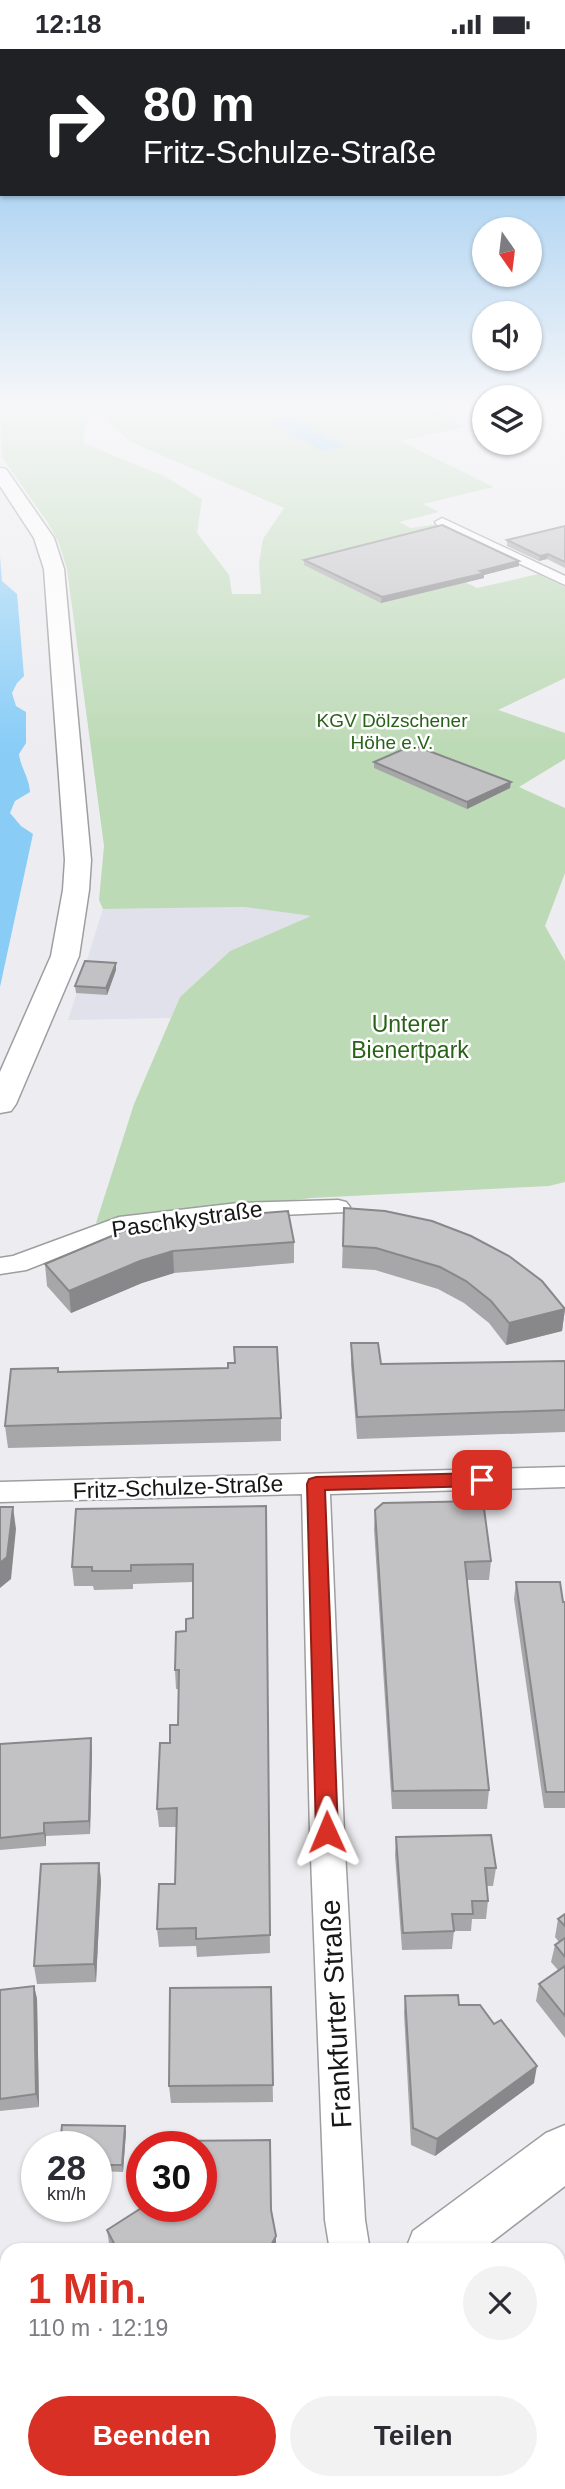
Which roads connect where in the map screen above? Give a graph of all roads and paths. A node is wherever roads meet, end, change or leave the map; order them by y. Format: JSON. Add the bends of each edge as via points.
{"nodes":[{"id":1,"x":31,"y":519,"type":"edge"},
{"id":2,"x":442,"y":522,"type":"edge"},
{"id":3,"x":565,"y":581,"type":"edge"},
{"id":4,"x":0,"y":1104,"type":"edge"},
{"id":5,"x":338,"y":1207,"type":"dead end"},
{"id":6,"x":0,"y":1266,"type":"edge"},
{"id":7,"x":565,"y":1477,"type":"edge"},
{"id":8,"x":316,"y":1484,"type":"junction"},
{"id":9,"x":0,"y":1492,"type":"edge"},
{"id":10,"x":565,"y":2152,"type":"edge"},
{"id":11,"x":463,"y":2242,"type":"edge"},
{"id":12,"x":349,"y":2243,"type":"edge"}],
"edges":[{"from":1,"to":4,"type":"main road","via":[[44,538],[54,569],[78,860],[65,956]]},
{"from":2,"to":3,"type":"street"},
{"from":5,"to":6,"type":"street","name":"Paschkystraße","via":[[238,1210],[119,1225]]},
{"from":7,"to":8,"type":"street","name":"Fritz-Schulze-Straße"},
{"from":8,"to":9,"type":"street","name":"Fritz-Schulze-Straße"},
{"from":8,"to":12,"type":"street","name":"Frankfurter Straße","via":[[327,1832]]},
{"from":10,"to":11,"type":"main road"}]}
